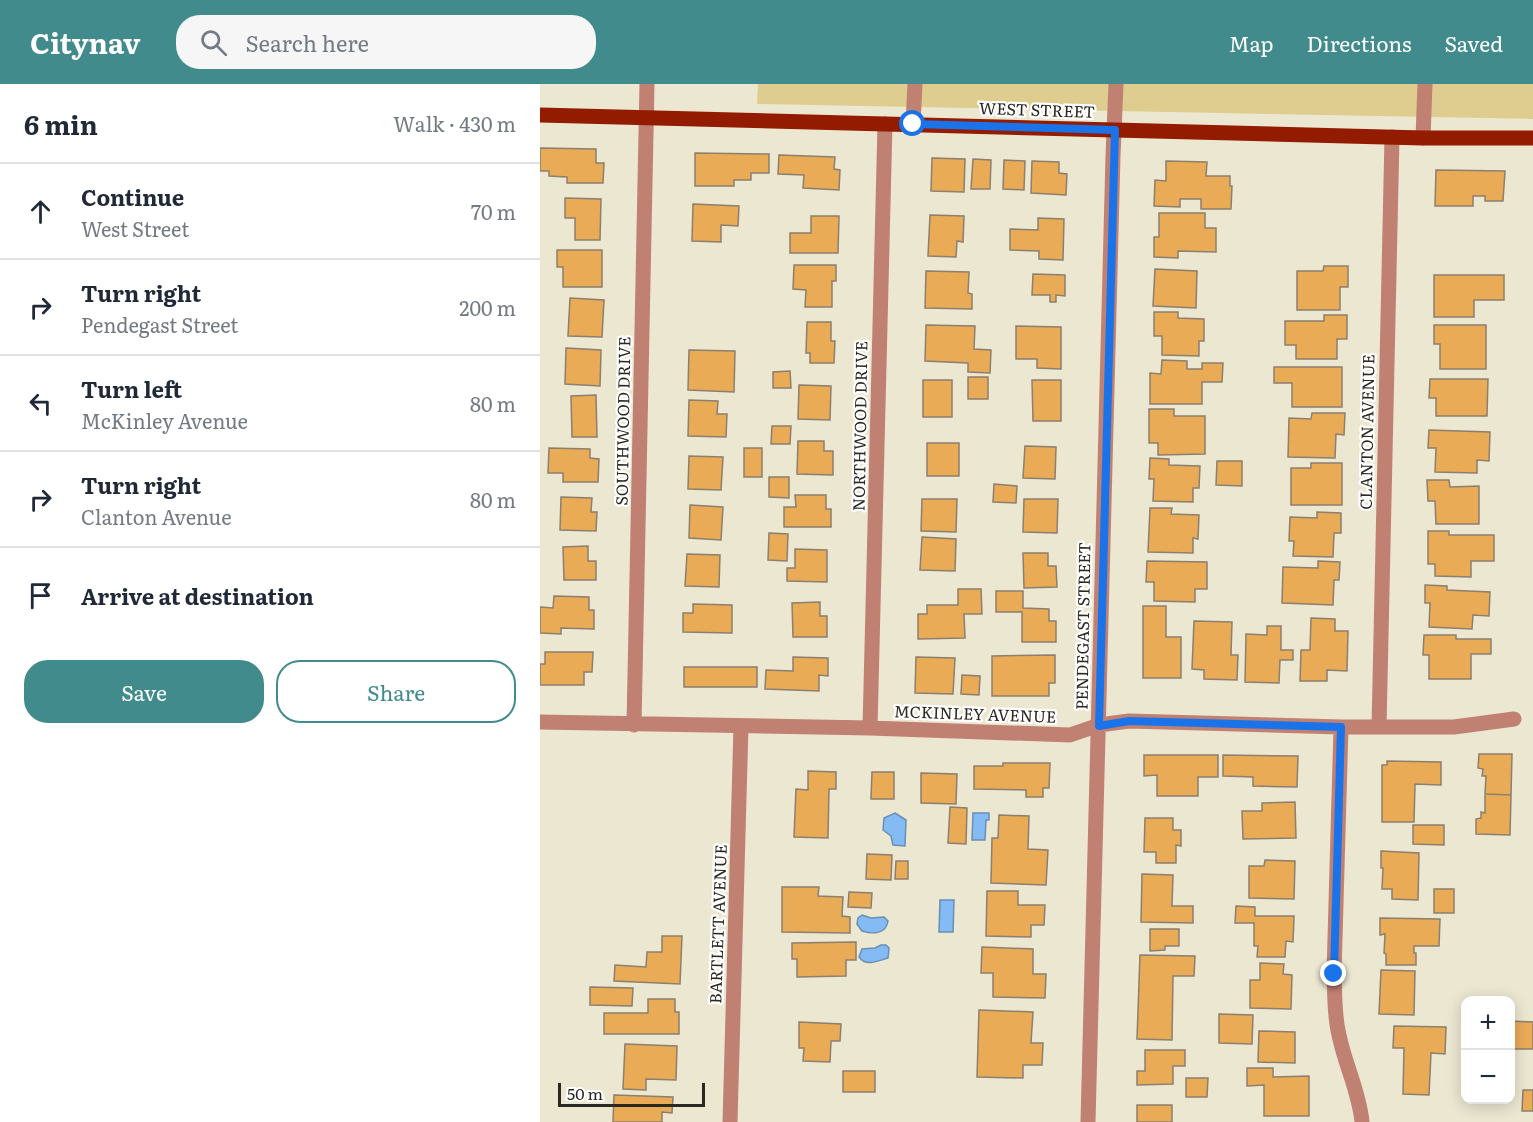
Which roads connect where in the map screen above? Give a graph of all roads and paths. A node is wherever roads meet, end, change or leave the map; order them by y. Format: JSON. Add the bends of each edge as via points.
{"nodes":[{"id":1,"x":648,"y":84,"type":"edge"},
{"id":2,"x":915,"y":84,"type":"edge"},
{"id":3,"x":1116,"y":84,"type":"edge"},
{"id":4,"x":1425,"y":84,"type":"edge"},
{"id":5,"x":540,"y":115,"type":"edge"},
{"id":6,"x":647,"y":117,"type":"junction"},
{"id":7,"x":885,"y":124,"type":"junction"},
{"id":8,"x":913,"y":124,"type":"junction"},
{"id":9,"x":1115,"y":130,"type":"junction"},
{"id":10,"x":1392,"y":137,"type":"junction"},
{"id":11,"x":1423,"y":138,"type":"junction"},
{"id":12,"x":1533,"y":138,"type":"edge"},
{"id":13,"x":1514,"y":719,"type":"dead end"},
{"id":14,"x":540,"y":722,"type":"edge"},
{"id":15,"x":634,"y":724,"type":"junction"},
{"id":16,"x":741,"y":726,"type":"junction"},
{"id":17,"x":1099,"y":726,"type":"junction"},
{"id":18,"x":1341,"y":727,"type":"junction"},
{"id":19,"x":1379,"y":727,"type":"junction"},
{"id":20,"x":870,"y":728,"type":"junction"},
{"id":21,"x":730,"y":1122,"type":"edge"},
{"id":22,"x":1088,"y":1122,"type":"edge"},
{"id":23,"x":1362,"y":1122,"type":"edge"}],
"edges":[{"from":1,"to":6,"type":"street","name":"SOUTHWOOD DRIVE"},
{"from":2,"to":8,"type":"street"},
{"from":3,"to":9,"type":"street","name":"PENDEGAST STREET"},
{"from":4,"to":11,"type":"street"},
{"from":5,"to":6,"type":"main road","name":"WEST STREET"},
{"from":6,"to":7,"type":"main road","name":"WEST STREET"},
{"from":6,"to":15,"type":"street","name":"SOUTHWOOD DRIVE"},
{"from":7,"to":8,"type":"main road","name":"WEST STREET"},
{"from":7,"to":20,"type":"street","name":"NORTHWOOD DRIVE"},
{"from":8,"to":9,"type":"main road","name":"WEST STREET"},
{"from":9,"to":10,"type":"main road","name":"WEST STREET"},
{"from":9,"to":17,"type":"street","name":"PENDEGAST STREET"},
{"from":10,"to":11,"type":"main road","name":"WEST STREET"},
{"from":10,"to":19,"type":"street","name":"CLANTON AVENUE"},
{"from":11,"to":12,"type":"main road","name":"WEST STREET"},
{"from":13,"to":19,"type":"street","name":"MCKINLEY AVENUE","via":[[1454,727]]},
{"from":14,"to":15,"type":"street","name":"MCKINLEY AVENUE"},
{"from":15,"to":16,"type":"street","name":"MCKINLEY AVENUE"},
{"from":16,"to":20,"type":"street","name":"MCKINLEY AVENUE"},
{"from":16,"to":21,"type":"street","name":"BARTLETT AVENUE"},
{"from":17,"to":18,"type":"street","name":"MCKINLEY AVENUE","via":[[1129,721]]},
{"from":17,"to":20,"type":"street","name":"MCKINLEY AVENUE","via":[[1070,735]]},
{"from":17,"to":22,"type":"street","name":"PENDEGAST STREET"},
{"from":18,"to":19,"type":"street","name":"MCKINLEY AVENUE"},
{"from":18,"to":23,"type":"street","via":[[1335,1012]]}]}
